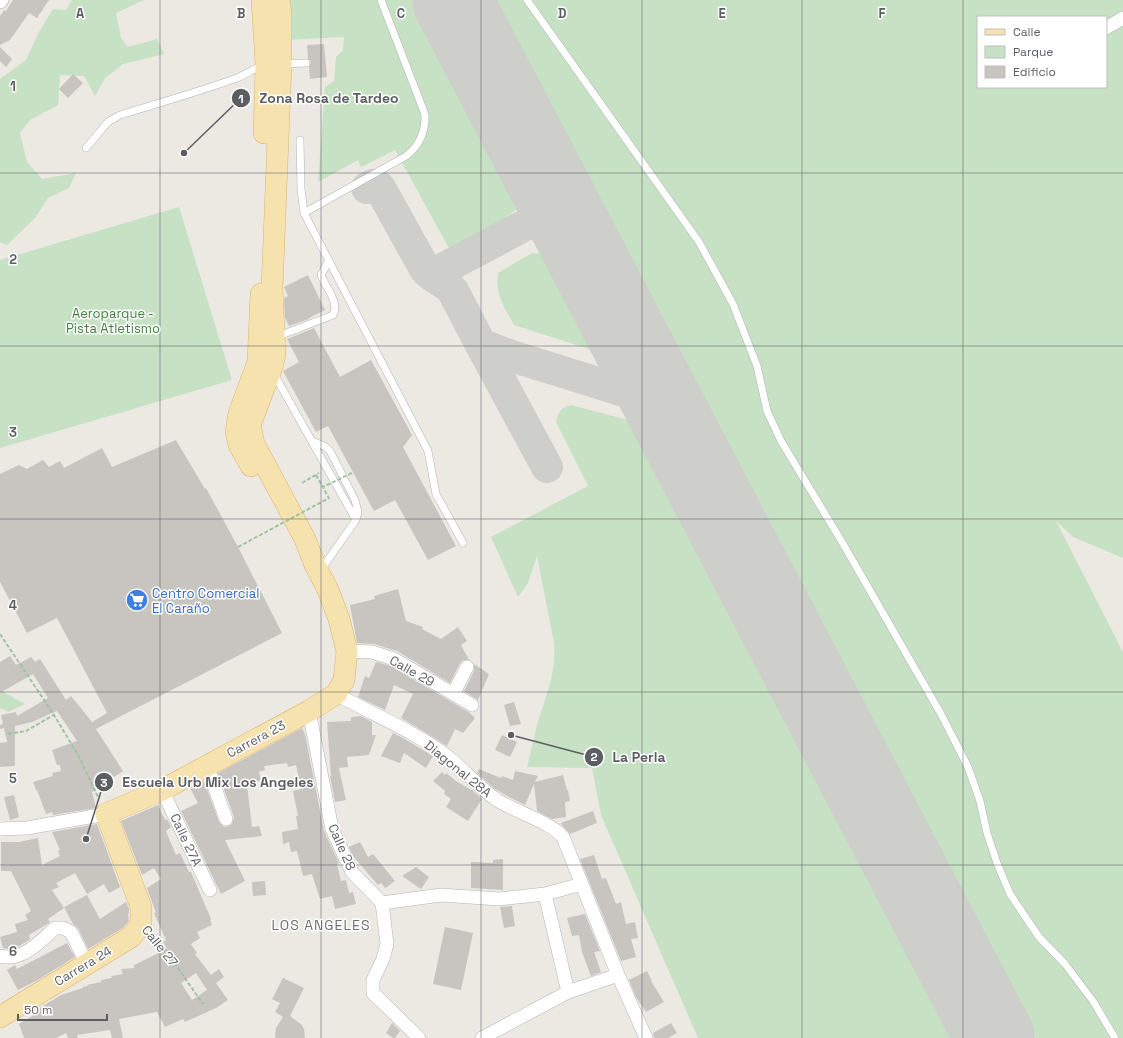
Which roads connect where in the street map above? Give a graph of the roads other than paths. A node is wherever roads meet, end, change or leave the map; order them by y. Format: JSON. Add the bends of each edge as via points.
{"nodes":[{"id":1,"x":262,"y":0,"type":"edge"},
{"id":2,"x":279,"y":0,"type":"edge"},
{"id":3,"x":381,"y":0,"type":"edge"},
{"id":4,"x":527,"y":0,"type":"edge"},
{"id":5,"x":1123,"y":18,"type":"edge"},
{"id":6,"x":1107,"y":27,"type":"edge"},
{"id":7,"x":306,"y":63,"type":"dead end"},
{"id":8,"x":274,"y":64,"type":"junction"},
{"id":9,"x":300,"y":140,"type":"dead end"},
{"id":10,"x":86,"y":148,"type":"dead end"},
{"id":11,"x":304,"y":213,"type":"junction"},
{"id":12,"x":329,"y":260,"type":"junction"},
{"id":13,"x":276,"y":338,"type":"junction"},
{"id":14,"x":271,"y":370,"type":"junction"},
{"id":15,"x":312,"y":441,"type":"junction"},
{"id":16,"x":356,"y":520,"type":"junction"},
{"id":17,"x":463,"y":543,"type":"dead end"},
{"id":18,"x":317,"y":569,"type":"junction"},
{"id":19,"x":347,"y":651,"type":"junction"},
{"id":20,"x":467,"y":667,"type":"dead end"},
{"id":21,"x":340,"y":687,"type":"junction"},
{"id":22,"x":453,"y":694,"type":"junction"},
{"id":23,"x":472,"y":705,"type":"dead end"},
{"id":24,"x":309,"y":710,"type":"junction"},
{"id":25,"x":207,"y":766,"type":"junction"},
{"id":26,"x":162,"y":790,"type":"junction"},
{"id":27,"x":106,"y":814,"type":"junction"},
{"id":28,"x":226,"y":819,"type":"dead end"},
{"id":29,"x":0,"y":828,"type":"edge"},
{"id":30,"x":582,"y":884,"type":"junction"},
{"id":31,"x":210,"y":890,"type":"dead end"},
{"id":32,"x":545,"y":894,"type":"junction"},
{"id":33,"x":382,"y":903,"type":"junction"},
{"id":34,"x":141,"y":924,"type":"joint"},
{"id":35,"x":0,"y":956,"type":"edge"},
{"id":36,"x":87,"y":964,"type":"junction"},
{"id":37,"x":618,"y":975,"type":"junction"},
{"id":38,"x":568,"y":992,"type":"junction"},
{"id":39,"x":0,"y":1016,"type":"edge"},
{"id":40,"x":419,"y":1038,"type":"edge"},
{"id":41,"x":482,"y":1038,"type":"edge"},
{"id":42,"x":646,"y":1038,"type":"edge"},
{"id":43,"x":1115,"y":1038,"type":"edge"}],
"edges":[{"from":1,"to":8,"type":"main road"},
{"from":2,"to":8,"type":"main road","via":[[281,14]]},
{"from":3,"to":11,"type":"lane","via":[[422,104],[426,119],[422,136],[414,150],[406,156]]},
{"from":4,"to":43,"type":"lane","via":[[699,242],[733,304],[757,366],[767,411],[781,441],[941,714],[968,767],[980,801],[987,833],[1010,894],[1040,937],[1094,1001]]},
{"from":5,"to":6,"type":"street"},
{"from":7,"to":8,"type":"lane"},
{"from":8,"to":10,"type":"lane","via":[[120,115],[108,122]]},
{"from":8,"to":13,"type":"main road","via":[[272,289]]},
{"from":8,"to":18,"type":"main road","via":[[258,362],[239,413],[236,431],[239,445],[294,543]]},
{"from":9,"to":11,"type":"lane"},
{"from":11,"to":12,"type":"lane"},
{"from":12,"to":13,"type":"lane","via":[[321,275],[336,311],[333,315]]},
{"from":12,"to":17,"type":"lane","via":[[428,452],[436,494]]},
{"from":13,"to":14,"type":"main road"},
{"from":14,"to":15,"type":"lane"},
{"from":14,"to":18,"type":"main road","via":[[250,424],[254,444],[305,539]]},
{"from":15,"to":16,"type":"lane"},
{"from":15,"to":16,"type":"lane","via":[[330,451],[356,500]]},
{"from":16,"to":18,"type":"lane"},
{"from":18,"to":19,"type":"main road","via":[[339,619]]},
{"from":19,"to":21,"type":"main road"},
{"from":19,"to":22,"type":"street","name":"Calle 29","via":[[372,652],[394,658]]},
{"from":20,"to":22,"type":"street"},
{"from":21,"to":24,"type":"main road","name":"Carrera 23"},
{"from":21,"to":30,"type":"street","name":"Diagonal 28A","via":[[447,757],[489,795],[559,832]]},
{"from":22,"to":23,"type":"street","name":"Calle 29"},
{"from":24,"to":25,"type":"main road","name":"Carrera 23"},
{"from":24,"to":33,"type":"street","name":"Calle 28","via":[[332,829],[352,872]]},
{"from":25,"to":26,"type":"main road","name":"Carrera 23"},
{"from":25,"to":28,"type":"street"},
{"from":26,"to":27,"type":"main road","name":"Carrera 23"},
{"from":26,"to":31,"type":"street","name":"Calle 27A"},
{"from":27,"to":29,"type":"street","name":"Carrera 23","via":[[27,828]]},
{"from":27,"to":34,"type":"main road","name":"Calle 27","via":[[141,906]]},
{"from":30,"to":32,"type":"street"},
{"from":30,"to":37,"type":"street"},
{"from":32,"to":33,"type":"street","via":[[498,899],[441,895]]},
{"from":32,"to":38,"type":"street"},
{"from":33,"to":40,"type":"street","via":[[387,944],[373,980],[372,993]]},
{"from":34,"to":36,"type":"main road","name":"Carrera 24","via":[[131,937]]},
{"from":35,"to":36,"type":"street","via":[[6,958],[27,952],[55,928],[63,928],[71,932]]},
{"from":36,"to":39,"type":"main road","name":"Carrera 24"},
{"from":37,"to":38,"type":"street"},
{"from":37,"to":42,"type":"street"},
{"from":38,"to":41,"type":"street"}]}
